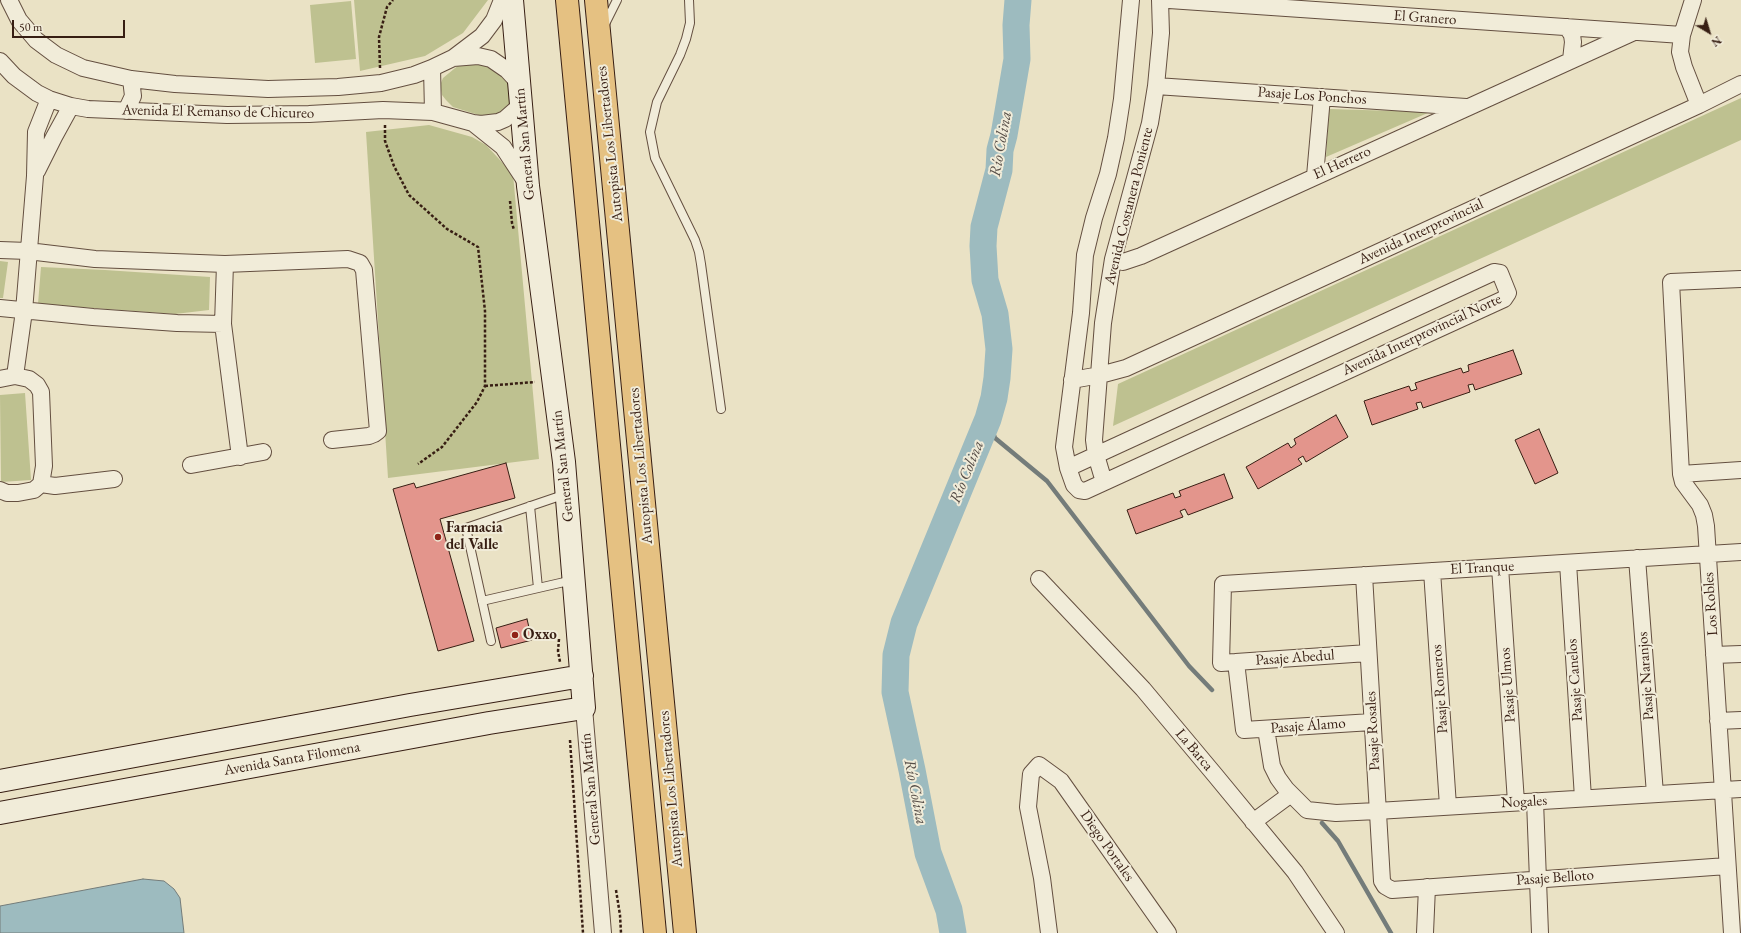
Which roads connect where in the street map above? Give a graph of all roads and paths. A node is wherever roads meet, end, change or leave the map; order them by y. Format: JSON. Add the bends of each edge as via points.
{"nodes":[{"id":1,"x":9,"y":0,"type":"edge"},
{"id":2,"x":393,"y":0,"type":"edge"},
{"id":3,"x":502,"y":0,"type":"edge"},
{"id":4,"x":512,"y":0,"type":"edge"},
{"id":5,"x":567,"y":0,"type":"edge"},
{"id":6,"x":596,"y":0,"type":"edge"},
{"id":7,"x":618,"y":0,"type":"edge"},
{"id":8,"x":689,"y":0,"type":"edge"},
{"id":9,"x":1131,"y":0,"type":"edge"},
{"id":10,"x":1160,"y":0,"type":"edge"},
{"id":11,"x":1169,"y":0,"type":"edge"},
{"id":12,"x":1693,"y":0,"type":"edge"},
{"id":13,"x":1567,"y":28,"type":"junction"},
{"id":14,"x":1634,"y":32,"type":"junction"},
{"id":15,"x":1682,"y":35,"type":"junction"},
{"id":16,"x":600,"y":42,"type":"junction"},
{"id":17,"x":453,"y":58,"type":"junction"},
{"id":18,"x":1571,"y":60,"type":"junction"},
{"id":19,"x":0,"y":61,"type":"edge"},
{"id":20,"x":432,"y":68,"type":"junction"},
{"id":21,"x":131,"y":78,"type":"junction"},
{"id":22,"x":381,"y":83,"type":"junction"},
{"id":23,"x":1741,"y":84,"type":"edge"},
{"id":24,"x":1156,"y":86,"type":"junction"},
{"id":25,"x":521,"y":94,"type":"junction"},
{"id":26,"x":1322,"y":97,"type":"junction"},
{"id":27,"x":49,"y":99,"type":"junction"},
{"id":28,"x":1699,"y":105,"type":"junction"},
{"id":29,"x":71,"y":106,"type":"junction"},
{"id":30,"x":1468,"y":107,"type":"junction"},
{"id":31,"x":383,"y":110,"type":"junction"},
{"id":32,"x":126,"y":111,"type":"junction"},
{"id":33,"x":433,"y":112,"type":"junction"},
{"id":34,"x":473,"y":123,"type":"junction"},
{"id":35,"x":35,"y":176,"type":"junction"},
{"id":36,"x":1315,"y":176,"type":"junction"},
{"id":37,"x":519,"y":190,"type":"junction"},
{"id":38,"x":517,"y":236,"type":"dead end"},
{"id":39,"x":0,"y":250,"type":"edge"},
{"id":40,"x":28,"y":251,"type":"junction"},
{"id":41,"x":1113,"y":259,"type":"junction"},
{"id":42,"x":225,"y":264,"type":"junction"},
{"id":43,"x":1741,"y":279,"type":"edge"},
{"id":44,"x":0,"y":308,"type":"edge"},
{"id":45,"x":24,"y":311,"type":"junction"},
{"id":46,"x":223,"y":324,"type":"junction"},
{"id":47,"x":1100,"y":375,"type":"junction"},
{"id":48,"x":8,"y":377,"type":"edge"},
{"id":49,"x":554,"y":380,"type":"junction"},
{"id":50,"x":1072,"y":380,"type":"junction"},
{"id":51,"x":485,"y":386,"type":"junction"},
{"id":52,"x":721,"y":409,"type":"dead end"},
{"id":53,"x":332,"y":440,"type":"dead end"},
{"id":54,"x":263,"y":452,"type":"dead end"},
{"id":55,"x":1096,"y":455,"type":"junction"},
{"id":56,"x":240,"y":457,"type":"junction"},
{"id":57,"x":418,"y":464,"type":"dead end"},
{"id":58,"x":191,"y":465,"type":"dead end"},
{"id":59,"x":1068,"y":468,"type":"junction"},
{"id":60,"x":1741,"y":470,"type":"edge"},
{"id":61,"x":1681,"y":474,"type":"junction"},
{"id":62,"x":114,"y":479,"type":"dead end"},
{"id":63,"x":1104,"y":482,"type":"junction"},
{"id":64,"x":41,"y":484,"type":"junction"},
{"id":65,"x":0,"y":490,"type":"edge"},
{"id":66,"x":566,"y":494,"type":"junction"},
{"id":67,"x":530,"y":506,"type":"junction"},
{"id":68,"x":1741,"y":552,"type":"edge"},
{"id":69,"x":1708,"y":554,"type":"junction"},
{"id":70,"x":1637,"y":558,"type":"junction"},
{"id":71,"x":1568,"y":563,"type":"junction"},
{"id":72,"x":1500,"y":567,"type":"junction"},
{"id":73,"x":1432,"y":571,"type":"junction"},
{"id":74,"x":1364,"y":575,"type":"junction"},
{"id":75,"x":1039,"y":579,"type":"dead end"},
{"id":76,"x":573,"y":580,"type":"junction"},
{"id":77,"x":538,"y":588,"type":"junction"},
{"id":78,"x":482,"y":600,"type":"junction"},
{"id":79,"x":559,"y":636,"type":"dead end"},
{"id":80,"x":491,"y":641,"type":"dead end"},
{"id":81,"x":1368,"y":653,"type":"junction"},
{"id":82,"x":1741,"y":654,"type":"edge"},
{"id":83,"x":1714,"y":655,"type":"junction"},
{"id":84,"x":1228,"y":663,"type":"junction"},
{"id":85,"x":582,"y":676,"type":"junction"},
{"id":86,"x":557,"y":681,"type":"junction"},
{"id":87,"x":584,"y":708,"type":"junction"},
{"id":88,"x":1741,"y":720,"type":"edge"},
{"id":89,"x":1718,"y":721,"type":"junction"},
{"id":90,"x":1372,"y":722,"type":"junction"},
{"id":91,"x":1266,"y":729,"type":"junction"},
{"id":92,"x":570,"y":737,"type":"dead end"},
{"id":93,"x":0,"y":781,"type":"edge"},
{"id":94,"x":1741,"y":789,"type":"edge"},
{"id":95,"x":1722,"y":790,"type":"junction"},
{"id":96,"x":1291,"y":794,"type":"junction"},
{"id":97,"x":1655,"y":794,"type":"junction"},
{"id":98,"x":1583,"y":798,"type":"junction"},
{"id":99,"x":1535,"y":801,"type":"junction"},
{"id":100,"x":1516,"y":802,"type":"junction"},
{"id":101,"x":1448,"y":806,"type":"junction"},
{"id":102,"x":1377,"y":811,"type":"junction"},
{"id":103,"x":0,"y":813,"type":"edge"},
{"id":104,"x":1253,"y":822,"type":"junction"},
{"id":105,"x":1727,"y":866,"type":"junction"},
{"id":106,"x":1538,"y":879,"type":"junction"},
{"id":107,"x":1385,"y":886,"type":"joint"},
{"id":108,"x":1427,"y":887,"type":"junction"},
{"id":109,"x":583,"y":933,"type":"edge"},
{"id":110,"x":603,"y":933,"type":"edge"},
{"id":111,"x":655,"y":933,"type":"edge"},
{"id":112,"x":685,"y":933,"type":"edge"},
{"id":113,"x":1049,"y":933,"type":"edge"},
{"id":114,"x":1168,"y":933,"type":"edge"},
{"id":115,"x":1336,"y":933,"type":"edge"},
{"id":116,"x":1425,"y":933,"type":"edge"},
{"id":117,"x":1540,"y":933,"type":"edge"},
{"id":118,"x":1732,"y":933,"type":"edge"}],
"edges":[{"from":1,"to":21,"type":"street","name":"Avenida El Remanso de Chicureo","via":[[27,30],[56,55],[83,68]]},
{"from":2,"to":22,"type":"path","via":[[387,7],[378,37]]},
{"from":3,"to":17,"type":"street","name":"Avenida El Remanso de Chicureo","via":[[494,20],[482,36]]},
{"from":4,"to":25,"type":"street","name":"General San Martín"},
{"from":5,"to":111,"type":"highway","name":"Autopista Los Libertadores"},
{"from":6,"to":16,"type":"highway","name":"Autopista Los Libertadores"},
{"from":7,"to":16,"type":"lane","via":[[605,25]]},
{"from":8,"to":52,"type":"lane","via":[[690,23],[686,39],[657,102],[650,132],[655,158],[695,240],[700,258]]},
{"from":9,"to":50,"type":"street","name":"Avenida Costanera Poniente","via":[[1116,138],[1085,255],[1082,314]]},
{"from":10,"to":24,"type":"street","name":"Avenida Costanera Poniente","via":[[1161,33]]},
{"from":11,"to":13,"type":"street","name":"El Granero"},
{"from":12,"to":15,"type":"street"},
{"from":13,"to":14,"type":"street","name":"El Granero"},
{"from":13,"to":18,"type":"street","via":[[1573,42]]},
{"from":14,"to":15,"type":"street","name":"El Granero"},
{"from":14,"to":18,"type":"street","name":"El Herrero"},
{"from":15,"to":28,"type":"street","via":[[1680,52]]},
{"from":16,"to":112,"type":"highway","name":"Autopista Los Libertadores"},
{"from":17,"to":20,"type":"street","name":"Avenida El Remanso de Chicureo"},
{"from":17,"to":25,"type":"street","name":"Avenida El Remanso de Chicureo","via":[[471,56],[491,59],[507,70]]},
{"from":18,"to":30,"type":"street","name":"El Herrero"},
{"from":19,"to":27,"type":"street","name":"Avenida El Remanso de Chicureo","via":[[25,85]]},
{"from":20,"to":22,"type":"street","name":"Avenida El Remanso de Chicureo"},
{"from":20,"to":33,"type":"street"},
{"from":21,"to":22,"type":"street","name":"Avenida El Remanso de Chicureo","via":[[208,87],[268,89]]},
{"from":21,"to":32,"type":"street","via":[[133,96]]},
{"from":23,"to":28,"type":"street","name":"Avenida Interprovincial"},
{"from":24,"to":26,"type":"street","name":"Pasaje Los Ponchos"},
{"from":24,"to":41,"type":"street","name":"Avenida Costanera Poniente","via":[[1145,145]]},
{"from":25,"to":34,"type":"street","name":"Avenida El Remanso de Chicureo","via":[[511,114],[498,122]]},
{"from":25,"to":37,"type":"street","name":"General San Martín"},
{"from":26,"to":30,"type":"street","name":"Pasaje Los Ponchos"},
{"from":26,"to":36,"type":"street"},
{"from":27,"to":29,"type":"street","name":"Avenida El Remanso de Chicureo"},
{"from":27,"to":35,"type":"street","via":[[36,132]]},
{"from":28,"to":47,"type":"street","name":"Avenida Interprovincial","via":[[1126,368]]},
{"from":29,"to":32,"type":"street","name":"Avenida El Remanso de Chicureo"},
{"from":29,"to":35,"type":"street"},
{"from":30,"to":36,"type":"street","name":"El Herrero"},
{"from":31,"to":32,"type":"street","name":"Avenida El Remanso de Chicureo","via":[[235,115]]},
{"from":31,"to":33,"type":"street","name":"Avenida El Remanso de Chicureo"},
{"from":31,"to":51,"type":"path","via":[[385,141],[409,195],[447,229],[478,247],[485,311]]},
{"from":33,"to":34,"type":"street","name":"Avenida El Remanso de Chicureo"},
{"from":34,"to":37,"type":"street","name":"Avenida El Remanso de Chicureo","via":[[503,148],[513,160]]},
{"from":35,"to":40,"type":"street"},
{"from":36,"to":41,"type":"street","name":"El Herrero","via":[[1141,256],[1123,262]]},
{"from":37,"to":38,"type":"path","via":[[512,223]]},
{"from":37,"to":49,"type":"street","name":"General San Martín"},
{"from":39,"to":40,"type":"street"},
{"from":40,"to":42,"type":"street","via":[[95,259]]},
{"from":40,"to":45,"type":"street"},
{"from":41,"to":47,"type":"street","name":"Avenida Costanera Poniente"},
{"from":42,"to":46,"type":"street"},
{"from":42,"to":53,"type":"street","via":[[348,259],[360,263],[364,270],[378,431],[369,436]]},
{"from":43,"to":61,"type":"street","name":"Los Robles","via":[[1671,282]]},
{"from":44,"to":45,"type":"street"},
{"from":45,"to":46,"type":"street","via":[[177,323]]},
{"from":45,"to":48,"type":"street"},
{"from":46,"to":56,"type":"street"},
{"from":47,"to":50,"type":"street","name":"Avenida Interprovincial"},
{"from":47,"to":55,"type":"street","name":"Avenida Costanera Poniente","via":[[1094,440]]},
{"from":48,"to":64,"type":"street","via":[[29,379],[37,384],[41,392],[44,466]]},
{"from":49,"to":51,"type":"path"},
{"from":49,"to":66,"type":"street","name":"General San Martín"},
{"from":50,"to":59,"type":"street","name":"Avenida Costanera Poniente","via":[[1064,447]]},
{"from":51,"to":57,"type":"path","via":[[477,402],[442,448]]},
{"from":54,"to":56,"type":"street"},
{"from":55,"to":59,"type":"street","name":"Avenida Interprovincial Norte"},
{"from":55,"to":63,"type":"street","name":"Avenida Costanera Poniente"},
{"from":55,"to":63,"type":"street","name":"Avenida Interprovincial Norte","via":[[1494,272],[1500,272],[1508,293],[1504,299]]},
{"from":56,"to":58,"type":"street"},
{"from":59,"to":63,"type":"street","name":"Avenida Interprovincial Norte","via":[[1074,485],[1079,490],[1085,491]]},
{"from":60,"to":61,"type":"street"},
{"from":61,"to":69,"type":"street","name":"Los Robles","via":[[1683,482],[1704,515]]},
{"from":62,"to":64,"type":"street","via":[[55,486]]},
{"from":64,"to":65,"type":"street","via":[[34,490],[18,493]]},
{"from":66,"to":67,"type":"lane"},
{"from":66,"to":76,"type":"street","name":"General San Martín"},
{"from":67,"to":77,"type":"lane"},
{"from":67,"to":78,"type":"lane","via":[[466,528]]},
{"from":68,"to":69,"type":"street","name":"El Tranque"},
{"from":69,"to":70,"type":"street","name":"El Tranque"},
{"from":69,"to":83,"type":"street","name":"Los Robles"},
{"from":70,"to":71,"type":"street","name":"El Tranque"},
{"from":70,"to":97,"type":"street","name":"Pasaje Naranjos"},
{"from":71,"to":72,"type":"street","name":"El Tranque"},
{"from":71,"to":98,"type":"street","name":"Pasaje Canelos"},
{"from":72,"to":73,"type":"street","name":"El Tranque"},
{"from":72,"to":100,"type":"street","name":"Pasaje Ulmos"},
{"from":73,"to":74,"type":"street","name":"El Tranque"},
{"from":73,"to":101,"type":"street","name":"Pasaje Romeros"},
{"from":74,"to":81,"type":"street","name":"Pasaje Rosales"},
{"from":74,"to":84,"type":"street","name":"El Tranque","via":[[1223,584]]},
{"from":75,"to":104,"type":"street","name":"La Barca","via":[[1143,689]]},
{"from":76,"to":77,"type":"lane"},
{"from":76,"to":85,"type":"street","name":"General San Martín"},
{"from":77,"to":78,"type":"lane"},
{"from":78,"to":80,"type":"lane"},
{"from":79,"to":86,"type":"path","via":[[561,666]]},
{"from":81,"to":84,"type":"street","name":"Pasaje Abedul"},
{"from":81,"to":90,"type":"street","name":"Pasaje Rosales"},
{"from":82,"to":83,"type":"street"},
{"from":83,"to":89,"type":"street","name":"Los Robles"},
{"from":84,"to":91,"type":"street","name":"Pasaje Álamo","via":[[1244,730]]},
{"from":85,"to":86,"type":"street","name":"Avenida Santa Filomena"},
{"from":85,"to":87,"type":"street","name":"General San Martín"},
{"from":86,"to":93,"type":"street","name":"Avenida Santa Filomena","via":[[410,705]]},
{"from":87,"to":103,"type":"street","name":"Avenida Santa Filomena","via":[[482,724]]},
{"from":87,"to":110,"type":"street","name":"General San Martín"},
{"from":88,"to":89,"type":"street"},
{"from":89,"to":95,"type":"street","name":"Los Robles"},
{"from":90,"to":91,"type":"street","name":"Pasaje Álamo"},
{"from":90,"to":102,"type":"street","name":"Pasaje Rosales"},
{"from":91,"to":96,"type":"street","via":[[1272,766]]},
{"from":92,"to":109,"type":"path"},
{"from":94,"to":95,"type":"street","name":"Nogales"},
{"from":95,"to":97,"type":"street","name":"Nogales"},
{"from":95,"to":105,"type":"street","name":"Los Robles"},
{"from":96,"to":102,"type":"street","name":"Nogales","via":[[1307,810],[1336,813]]},
{"from":96,"to":104,"type":"street"},
{"from":97,"to":98,"type":"street","name":"Nogales"},
{"from":98,"to":99,"type":"street","name":"Nogales"},
{"from":99,"to":100,"type":"street","name":"Nogales"},
{"from":99,"to":106,"type":"street"},
{"from":100,"to":101,"type":"street","name":"Nogales"},
{"from":101,"to":102,"type":"street","name":"Nogales"},
{"from":102,"to":107,"type":"street","name":"Pasaje Rosales","via":[[1382,881]]},
{"from":104,"to":115,"type":"street","name":"La Barca","via":[[1295,872]]},
{"from":105,"to":106,"type":"street","name":"Pasaje Belloto"},
{"from":105,"to":118,"type":"street","name":"Los Robles"},
{"from":106,"to":108,"type":"street","name":"Pasaje Belloto"},
{"from":106,"to":117,"type":"street"},
{"from":107,"to":108,"type":"street","name":"Pasaje Belloto","via":[[1392,890]]},
{"from":108,"to":116,"type":"street"},
{"from":113,"to":114,"type":"street","name":"Diego Portales","via":[[1042,878],[1028,807],[1031,774],[1039,765],[1061,781]]}]}
